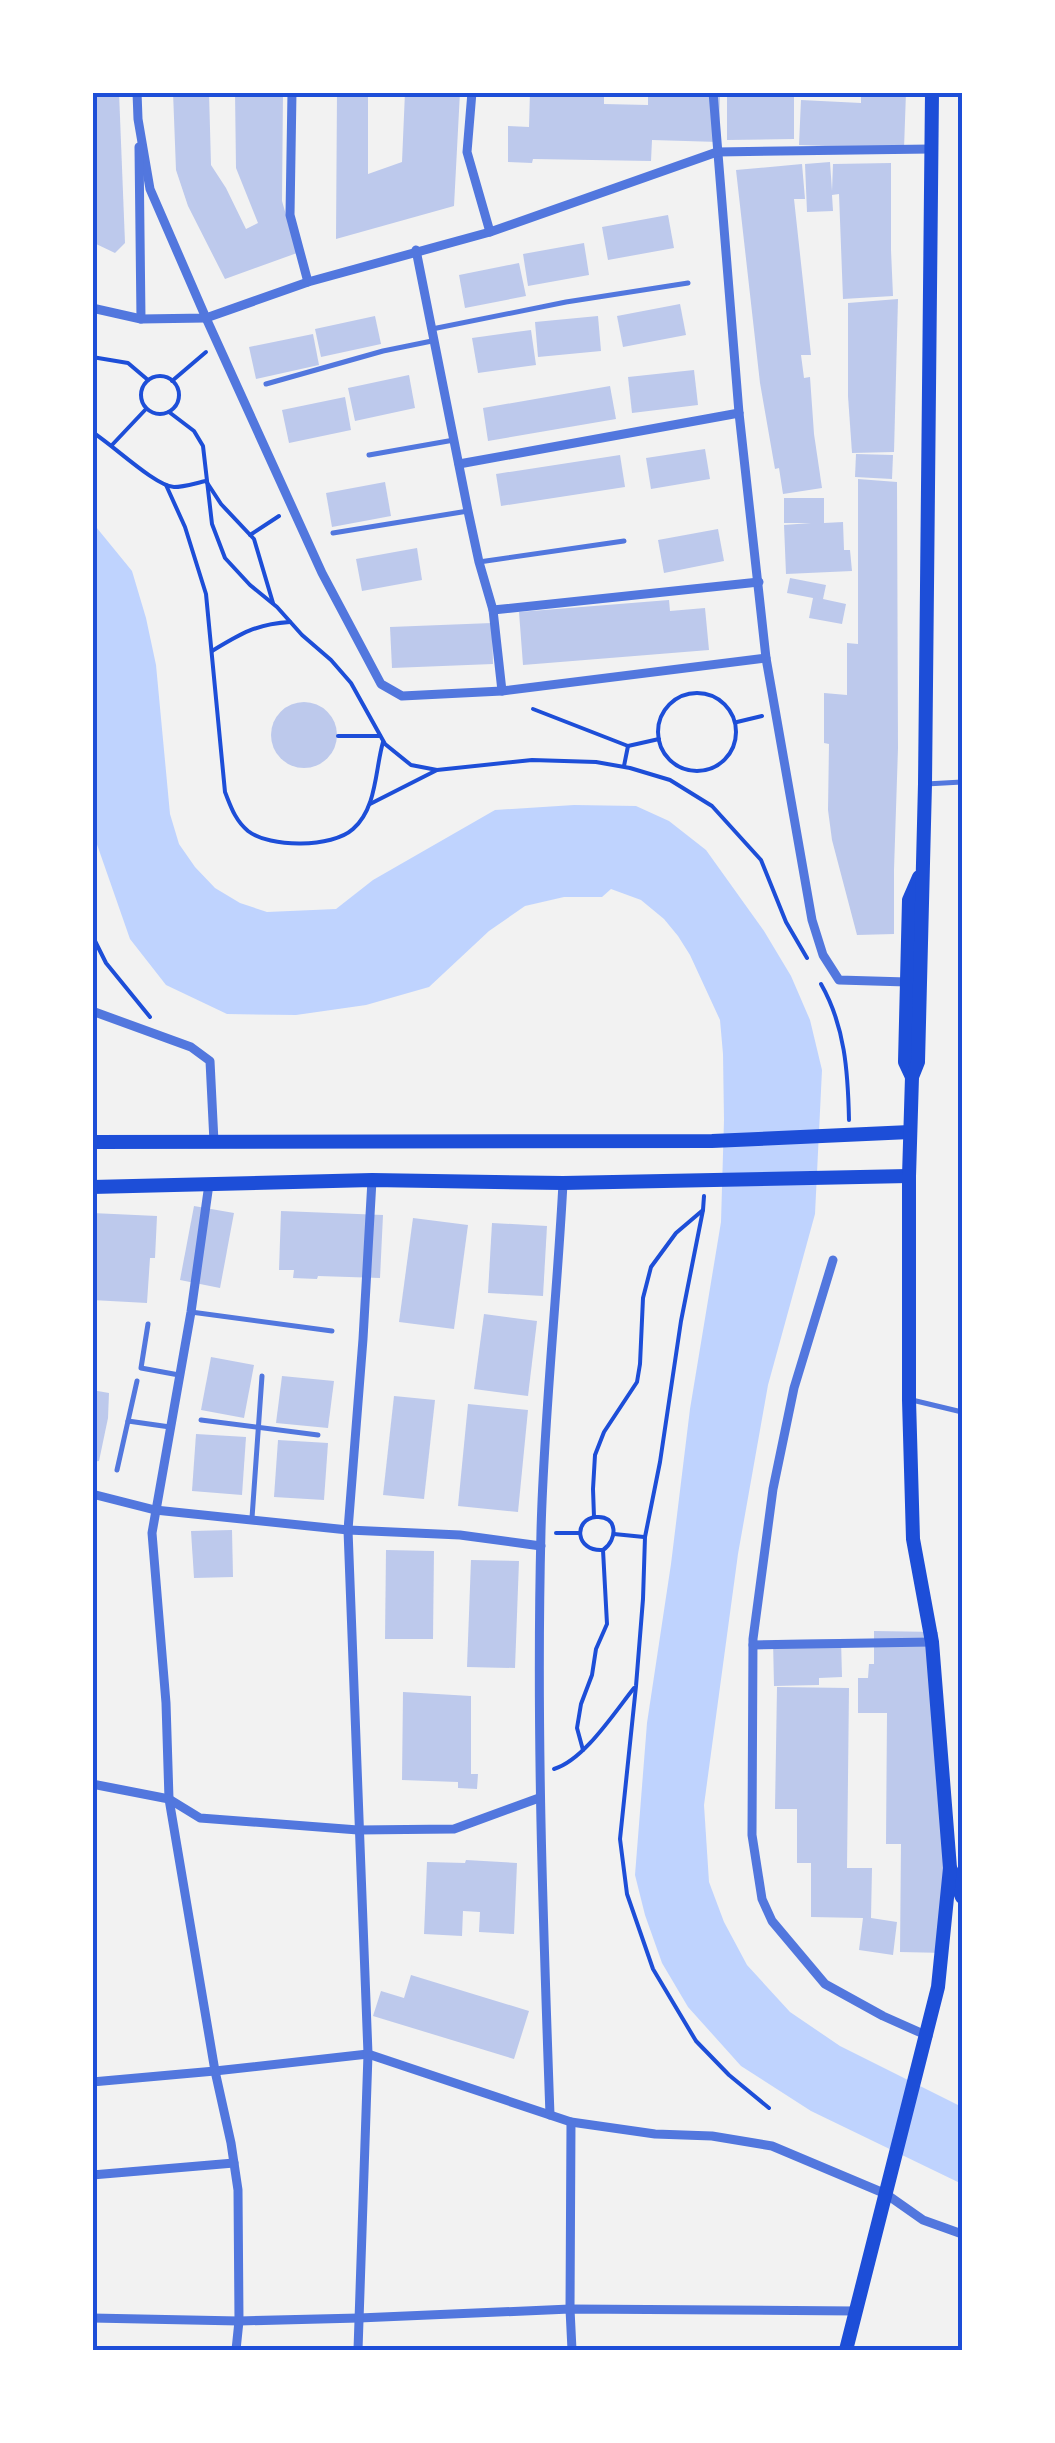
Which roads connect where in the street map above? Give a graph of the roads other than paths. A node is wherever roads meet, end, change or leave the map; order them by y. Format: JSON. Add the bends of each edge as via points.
{"nodes":[{"id":1,"x":137,"y":92,"type":"edge"},
{"id":2,"x":292,"y":92,"type":"edge"},
{"id":3,"x":472,"y":92,"type":"edge"},
{"id":4,"x":713,"y":92,"type":"edge"},
{"id":5,"x":932,"y":92,"type":"edge"},
{"id":6,"x":138,"y":119,"type":"junction"},
{"id":7,"x":930,"y":149,"type":"junction"},
{"id":8,"x":717,"y":152,"type":"junction"},
{"id":9,"x":490,"y":232,"type":"junction"},
{"id":10,"x":416,"y":250,"type":"junction"},
{"id":11,"x":308,"y":282,"type":"junction"},
{"id":12,"x":688,"y":284,"type":"dead end"},
{"id":13,"x":92,"y":308,"type":"edge"},
{"id":14,"x":206,"y":318,"type":"junction"},
{"id":15,"x":141,"y":319,"type":"junction"},
{"id":16,"x":432,"y":329,"type":"junction"},
{"id":17,"x":434,"y":340,"type":"junction"},
{"id":18,"x":266,"y":384,"type":"dead end"},
{"id":19,"x":739,"y":413,"type":"junction"},
{"id":20,"x":454,"y":440,"type":"junction"},
{"id":21,"x":369,"y":455,"type":"dead end"},
{"id":22,"x":460,"y":464,"type":"junction"},
{"id":23,"x":468,"y":511,"type":"junction"},
{"id":24,"x":334,"y":533,"type":"dead end"},
{"id":25,"x":624,"y":540,"type":"dead end"},
{"id":26,"x":479,"y":562,"type":"junction"},
{"id":27,"x":759,"y":582,"type":"junction"},
{"id":28,"x":493,"y":610,"type":"junction"},
{"id":29,"x":766,"y":658,"type":"junction"},
{"id":30,"x":502,"y":691,"type":"junction"},
{"id":31,"x":962,"y":782,"type":"edge"},
{"id":32,"x":925,"y":784,"type":"junction"},
{"id":33,"x":923,"y":868,"type":"junction"},
{"id":34,"x":907,"y":982,"type":"junction"},
{"id":35,"x":92,"y":1011,"type":"edge"},
{"id":36,"x":912,"y":1077,"type":"junction"},
{"id":37,"x":910,"y":1132,"type":"junction"},
{"id":38,"x":92,"y":1142,"type":"edge"},
{"id":39,"x":214,"y":1142,"type":"junction"},
{"id":40,"x":909,"y":1176,"type":"junction"},
{"id":41,"x":372,"y":1180,"type":"junction"},
{"id":42,"x":563,"y":1182,"type":"junction"},
{"id":43,"x":209,"y":1184,"type":"junction"},
{"id":44,"x":92,"y":1187,"type":"edge"},
{"id":45,"x":832,"y":1260,"type":"dead end"},
{"id":46,"x":191,"y":1312,"type":"junction"},
{"id":47,"x":148,"y":1324,"type":"dead end"},
{"id":48,"x":332,"y":1331,"type":"dead end"},
{"id":49,"x":178,"y":1375,"type":"junction"},
{"id":50,"x":262,"y":1376,"type":"dead end"},
{"id":51,"x":136,"y":1381,"type":"dead end"},
{"id":52,"x":909,"y":1400,"type":"junction"},
{"id":53,"x":962,"y":1412,"type":"edge"},
{"id":54,"x":202,"y":1420,"type":"dead end"},
{"id":55,"x":128,"y":1421,"type":"junction"},
{"id":56,"x":170,"y":1427,"type":"junction"},
{"id":57,"x":259,"y":1429,"type":"junction"},
{"id":58,"x":318,"y":1435,"type":"dead end"},
{"id":59,"x":118,"y":1470,"type":"dead end"},
{"id":60,"x":92,"y":1494,"type":"edge"},
{"id":61,"x":155,"y":1510,"type":"junction"},
{"id":62,"x":252,"y":1520,"type":"junction"},
{"id":63,"x":348,"y":1530,"type":"junction"},
{"id":64,"x":541,"y":1546,"type":"junction"},
{"id":65,"x":932,"y":1642,"type":"junction"},
{"id":66,"x":753,"y":1645,"type":"junction"},
{"id":67,"x":92,"y":1784,"type":"edge"},
{"id":68,"x":539,"y":1798,"type":"junction"},
{"id":69,"x":169,"y":1799,"type":"junction"},
{"id":70,"x":358,"y":1830,"type":"junction"},
{"id":71,"x":950,"y":1868,"type":"junction"},
{"id":72,"x":962,"y":1897,"type":"edge"},
{"id":73,"x":928,"y":2036,"type":"junction"},
{"id":74,"x":368,"y":2054,"type":"junction"},
{"id":75,"x":214,"y":2071,"type":"junction"},
{"id":76,"x":92,"y":2082,"type":"edge"},
{"id":77,"x":550,"y":2115,"type":"junction"},
{"id":78,"x":571,"y":2122,"type":"junction"},
{"id":79,"x":234,"y":2163,"type":"junction"},
{"id":80,"x":92,"y":2175,"type":"edge"},
{"id":81,"x":886,"y":2194,"type":"junction"},
{"id":82,"x":962,"y":2234,"type":"edge"},
{"id":83,"x":570,"y":2309,"type":"junction"},
{"id":84,"x":856,"y":2311,"type":"junction"},
{"id":85,"x":92,"y":2318,"type":"edge"},
{"id":86,"x":359,"y":2318,"type":"junction"},
{"id":87,"x":239,"y":2321,"type":"junction"},
{"id":88,"x":236,"y":2350,"type":"edge"},
{"id":89,"x":358,"y":2350,"type":"edge"},
{"id":90,"x":572,"y":2350,"type":"edge"},
{"id":91,"x":846,"y":2350,"type":"edge"}],
"edges":[{"from":1,"to":6,"type":"street"},
{"from":2,"to":11,"type":"street","via":[[290,215]]},
{"from":3,"to":9,"type":"street","via":[[467,152]]},
{"from":4,"to":8,"type":"street"},
{"from":5,"to":7,"type":"main road"},
{"from":6,"to":14,"type":"street","via":[[150,188]]},
{"from":6,"to":15,"type":"street"},
{"from":7,"to":8,"type":"street"},
{"from":7,"to":32,"type":"main road"},
{"from":8,"to":9,"type":"street"},
{"from":8,"to":19,"type":"street"},
{"from":9,"to":10,"type":"street"},
{"from":10,"to":11,"type":"street"},
{"from":10,"to":16,"type":"street"},
{"from":11,"to":14,"type":"street"},
{"from":12,"to":16,"type":"lane"},
{"from":13,"to":15,"type":"street"},
{"from":14,"to":15,"type":"street"},
{"from":14,"to":30,"type":"street","via":[[380,684],[402,696]]},
{"from":16,"to":17,"type":"street"},
{"from":17,"to":18,"type":"lane"},
{"from":17,"to":20,"type":"street"},
{"from":19,"to":22,"type":"street"},
{"from":19,"to":27,"type":"street"},
{"from":20,"to":21,"type":"lane"},
{"from":20,"to":22,"type":"street"},
{"from":22,"to":23,"type":"street"},
{"from":23,"to":24,"type":"lane"},
{"from":23,"to":26,"type":"street"},
{"from":25,"to":26,"type":"lane"},
{"from":26,"to":28,"type":"street"},
{"from":27,"to":28,"type":"street"},
{"from":27,"to":29,"type":"street"},
{"from":28,"to":30,"type":"street"},
{"from":29,"to":30,"type":"street"},
{"from":29,"to":34,"type":"street","via":[[823,955],[840,980]]},
{"from":31,"to":32,"type":"lane"},
{"from":32,"to":33,"type":"main road"},
{"from":33,"to":34,"type":"main road","via":[[909,900]]},
{"from":33,"to":36,"type":"main road","via":[[918,1062]]},
{"from":34,"to":36,"type":"main road","via":[[905,1062]]},
{"from":35,"to":39,"type":"street","via":[[191,1047],[210,1061]]},
{"from":36,"to":37,"type":"main road"},
{"from":37,"to":39,"type":"main road","via":[[712,1141]]},
{"from":37,"to":40,"type":"main road"},
{"from":38,"to":39,"type":"main road"},
{"from":40,"to":42,"type":"main road"},
{"from":40,"to":52,"type":"main road"},
{"from":41,"to":42,"type":"main road"},
{"from":41,"to":43,"type":"main road"},
{"from":41,"to":63,"type":"street"},
{"from":42,"to":64,"type":"street"},
{"from":43,"to":44,"type":"main road"},
{"from":43,"to":46,"type":"street"},
{"from":45,"to":66,"type":"street","via":[[780,1456]]},
{"from":46,"to":48,"type":"lane"},
{"from":46,"to":49,"type":"street"},
{"from":47,"to":49,"type":"lane","via":[[142,1368]]},
{"from":49,"to":56,"type":"street"},
{"from":50,"to":57,"type":"lane"},
{"from":51,"to":55,"type":"lane"},
{"from":52,"to":53,"type":"lane"},
{"from":52,"to":65,"type":"main road","via":[[913,1540]]},
{"from":54,"to":57,"type":"lane"},
{"from":55,"to":56,"type":"lane"},
{"from":55,"to":59,"type":"lane"},
{"from":56,"to":61,"type":"street"},
{"from":57,"to":58,"type":"lane"},
{"from":57,"to":62,"type":"lane"},
{"from":60,"to":61,"type":"street"},
{"from":61,"to":62,"type":"street"},
{"from":61,"to":69,"type":"street"},
{"from":62,"to":63,"type":"street"},
{"from":63,"to":64,"type":"street"},
{"from":63,"to":70,"type":"street"},
{"from":64,"to":68,"type":"street"},
{"from":65,"to":66,"type":"street"},
{"from":65,"to":71,"type":"main road"},
{"from":66,"to":73,"type":"street","via":[[752,1835],[762,1899],[772,1921],[825,1984]]},
{"from":67,"to":69,"type":"street"},
{"from":68,"to":70,"type":"street","via":[[454,1829]]},
{"from":68,"to":77,"type":"street"},
{"from":69,"to":70,"type":"street","via":[[200,1818]]},
{"from":69,"to":75,"type":"street"},
{"from":70,"to":74,"type":"street"},
{"from":71,"to":72,"type":"main road"},
{"from":71,"to":73,"type":"main road"},
{"from":73,"to":81,"type":"main road"},
{"from":74,"to":75,"type":"street"},
{"from":74,"to":77,"type":"street"},
{"from":74,"to":86,"type":"street"},
{"from":75,"to":76,"type":"street"},
{"from":75,"to":79,"type":"street"},
{"from":77,"to":78,"type":"street"},
{"from":78,"to":81,"type":"street","via":[[772,2146]]},
{"from":78,"to":83,"type":"street"},
{"from":79,"to":80,"type":"street"},
{"from":79,"to":87,"type":"street"},
{"from":81,"to":82,"type":"street","via":[[923,2220]]},
{"from":81,"to":84,"type":"main road"},
{"from":83,"to":84,"type":"street"},
{"from":83,"to":86,"type":"street"},
{"from":83,"to":90,"type":"street"},
{"from":84,"to":91,"type":"main road"},
{"from":85,"to":87,"type":"street"},
{"from":86,"to":87,"type":"street"},
{"from":86,"to":89,"type":"street"},
{"from":87,"to":88,"type":"street"}]}
